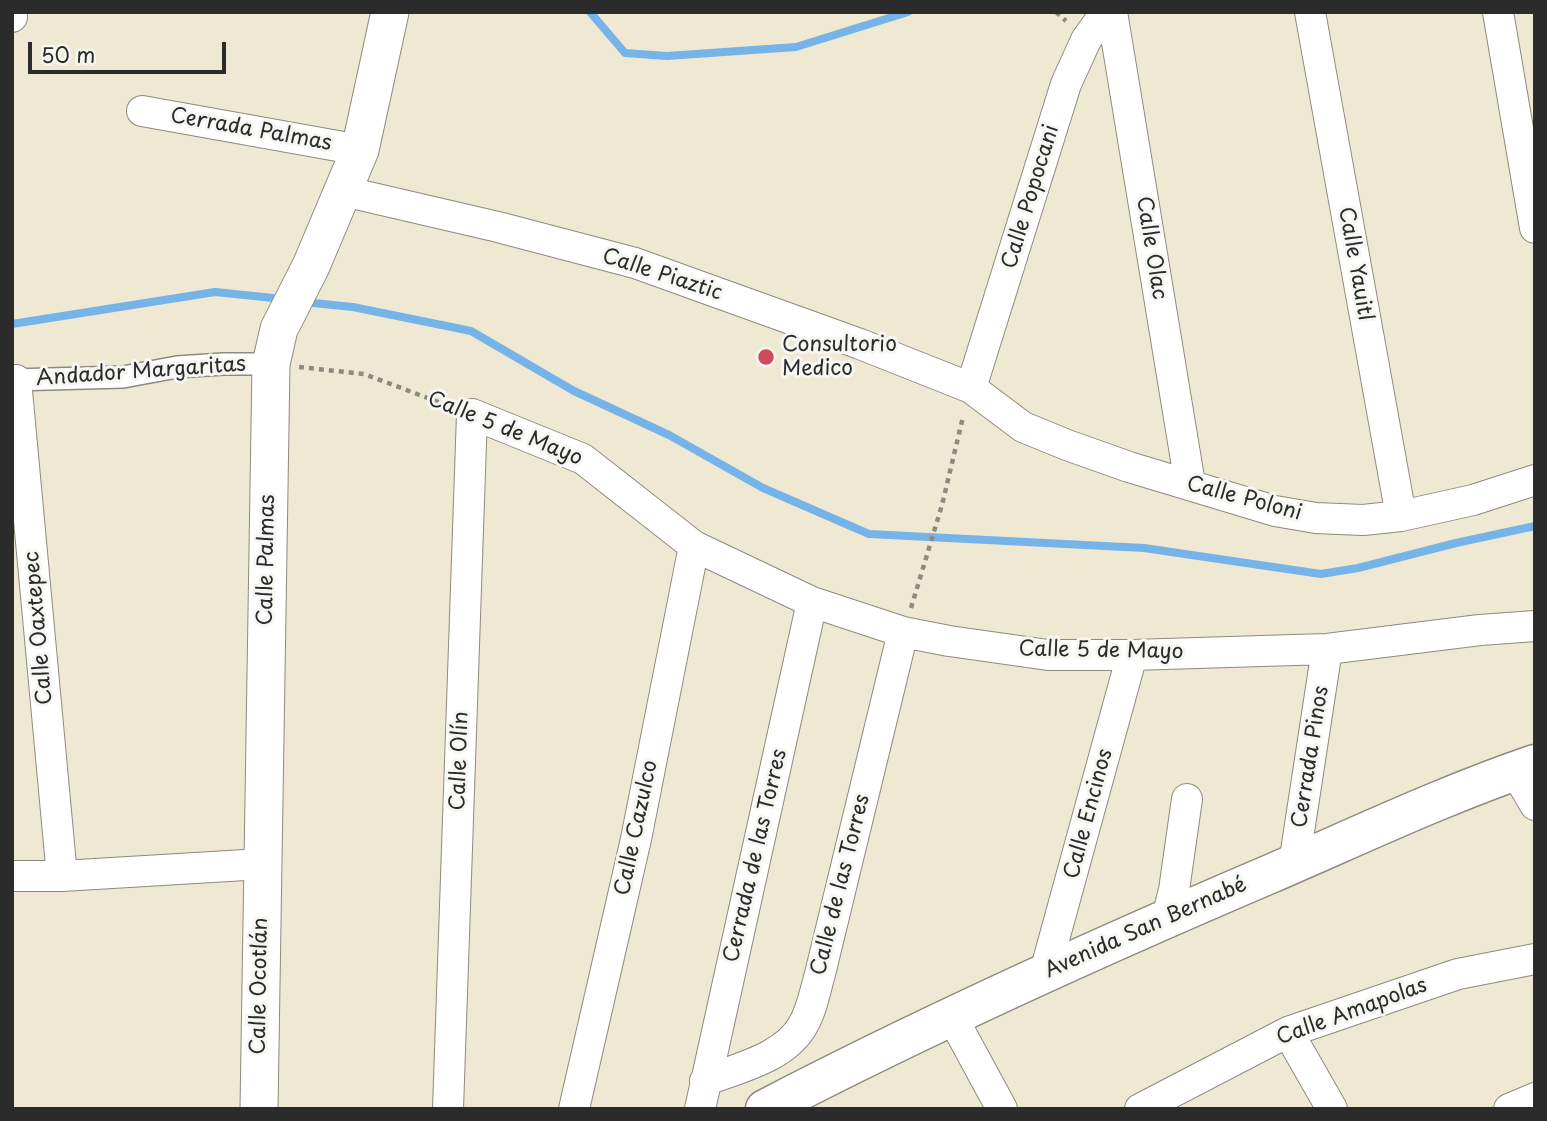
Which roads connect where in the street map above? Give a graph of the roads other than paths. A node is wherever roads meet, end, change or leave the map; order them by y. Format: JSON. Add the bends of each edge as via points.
{"nodes":[{"id":1,"x":390,"y":12,"type":"edge"},
{"id":2,"x":1106,"y":12,"type":"edge"},
{"id":3,"x":1112,"y":12,"type":"edge"},
{"id":4,"x":1310,"y":12,"type":"edge"},
{"id":5,"x":1498,"y":12,"type":"edge"},
{"id":6,"x":142,"y":111,"type":"dead end"},
{"id":7,"x":360,"y":150,"type":"junction"},
{"id":8,"x":343,"y":191,"type":"junction"},
{"id":9,"x":1535,"y":228,"type":"edge"},
{"id":10,"x":275,"y":346,"type":"junction"},
{"id":11,"x":14,"y":380,"type":"edge"},
{"id":12,"x":971,"y":388,"type":"junction"},
{"id":13,"x":472,"y":414,"type":"joint"},
{"id":14,"x":1535,"y":480,"type":"edge"},
{"id":15,"x":1190,"y":484,"type":"junction"},
{"id":16,"x":1401,"y":516,"type":"junction"},
{"id":17,"x":694,"y":546,"type":"junction"},
{"id":18,"x":812,"y":603,"type":"junction"},
{"id":19,"x":1535,"y":626,"type":"edge"},
{"id":20,"x":903,"y":632,"type":"junction"},
{"id":21,"x":1327,"y":649,"type":"junction"},
{"id":22,"x":1132,"y":655,"type":"junction"},
{"id":23,"x":1525,"y":768,"type":"edge"},
{"id":24,"x":1187,"y":799,"type":"dead end"},
{"id":25,"x":1535,"y":805,"type":"edge"},
{"id":26,"x":262,"y":864,"type":"junction"},
{"id":27,"x":1294,"y":864,"type":"junction"},
{"id":28,"x":12,"y":876,"type":"edge"},
{"id":29,"x":62,"y":876,"type":"junction"},
{"id":30,"x":1167,"y":918,"type":"junction"},
{"id":31,"x":1535,"y":959,"type":"edge"},
{"id":32,"x":1045,"y":972,"type":"junction"},
{"id":33,"x":951,"y":1015,"type":"junction"},
{"id":34,"x":1288,"y":1032,"type":"junction"},
{"id":35,"x":702,"y":1095,"type":"edge"},
{"id":36,"x":1535,"y":1098,"type":"edge"},
{"id":37,"x":778,"y":1106,"type":"edge"},
{"id":38,"x":258,"y":1109,"type":"edge"},
{"id":39,"x":448,"y":1109,"type":"edge"},
{"id":40,"x":574,"y":1109,"type":"edge"},
{"id":41,"x":1002,"y":1109,"type":"edge"},
{"id":42,"x":1140,"y":1109,"type":"edge"},
{"id":43,"x":1332,"y":1109,"type":"edge"},
{"id":44,"x":1508,"y":1109,"type":"edge"}],
"edges":[{"from":1,"to":7,"type":"street","name":"Calle Palmas"},
{"from":2,"to":12,"type":"street","name":"Calle Popocani","via":[[1086,40],[1066,84]]},
{"from":3,"to":15,"type":"street","name":"Calle Olac"},
{"from":4,"to":16,"type":"street","name":"Calle Yauitl"},
{"from":5,"to":9,"type":"street"},
{"from":6,"to":7,"type":"street","name":"Cerrada Palmas"},
{"from":7,"to":8,"type":"street","name":"Calle Palmas"},
{"from":8,"to":10,"type":"street","name":"Calle Palmas"},
{"from":8,"to":12,"type":"street","name":"Calle Piaztic","via":[[635,263]]},
{"from":10,"to":11,"type":"street","name":"Andador Margaritas","via":[[223,364],[124,377]]},
{"from":10,"to":26,"type":"street","name":"Calle Palmas"},
{"from":11,"to":29,"type":"street","name":"Calle Oaxtepec"},
{"from":12,"to":15,"type":"street","name":"Calle Poloni","via":[[1023,427],[1129,467]]},
{"from":13,"to":17,"type":"street","name":"Calle 5 de Mayo","via":[[583,459]]},
{"from":13,"to":39,"type":"street","name":"Calle Olín"},
{"from":14,"to":16,"type":"street","name":"Calle Poloni"},
{"from":15,"to":16,"type":"street","name":"Calle Poloni","via":[[1275,511],[1316,518]]},
{"from":17,"to":18,"type":"street","name":"Calle 5 de Mayo"},
{"from":17,"to":40,"type":"street","name":"Calle Cazulco","via":[[636,839]]},
{"from":18,"to":20,"type":"street","name":"Calle 5 de Mayo"},
{"from":18,"to":35,"type":"street","name":"Cerrada de las Torres"},
{"from":19,"to":21,"type":"street","name":"Calle 5 de Mayo"},
{"from":20,"to":22,"type":"street","name":"Calle 5 de Mayo","via":[[1048,655]]},
{"from":20,"to":35,"type":"street","name":"Calle de las Torres","via":[[812,1005],[793,1039]]},
{"from":21,"to":22,"type":"street","name":"Calle 5 de Mayo"},
{"from":21,"to":27,"type":"street","name":"Cerrada Pinos"},
{"from":22,"to":32,"type":"street","name":"Calle Encinos"},
{"from":23,"to":25,"type":"street"},
{"from":23,"to":27,"type":"main road","name":"Avenida San Bernabé","via":[[1396,817]]},
{"from":24,"to":30,"type":"street"},
{"from":26,"to":29,"type":"street"},
{"from":26,"to":38,"type":"street","name":"Calle Ocotlán"},
{"from":27,"to":30,"type":"main road","name":"Avenida San Bernabé"},
{"from":28,"to":29,"type":"street"},
{"from":30,"to":32,"type":"main road","name":"Avenida San Bernabé"},
{"from":31,"to":34,"type":"street","name":"Calle Amapolas","via":[[1458,974]]},
{"from":32,"to":33,"type":"main road","name":"Avenida San Bernabé"},
{"from":33,"to":37,"type":"main road","name":"Avenida San Bernabé"},
{"from":33,"to":41,"type":"street"},
{"from":34,"to":42,"type":"street","name":"Calle Amapolas"},
{"from":34,"to":43,"type":"street"},
{"from":36,"to":44,"type":"street"}]}
